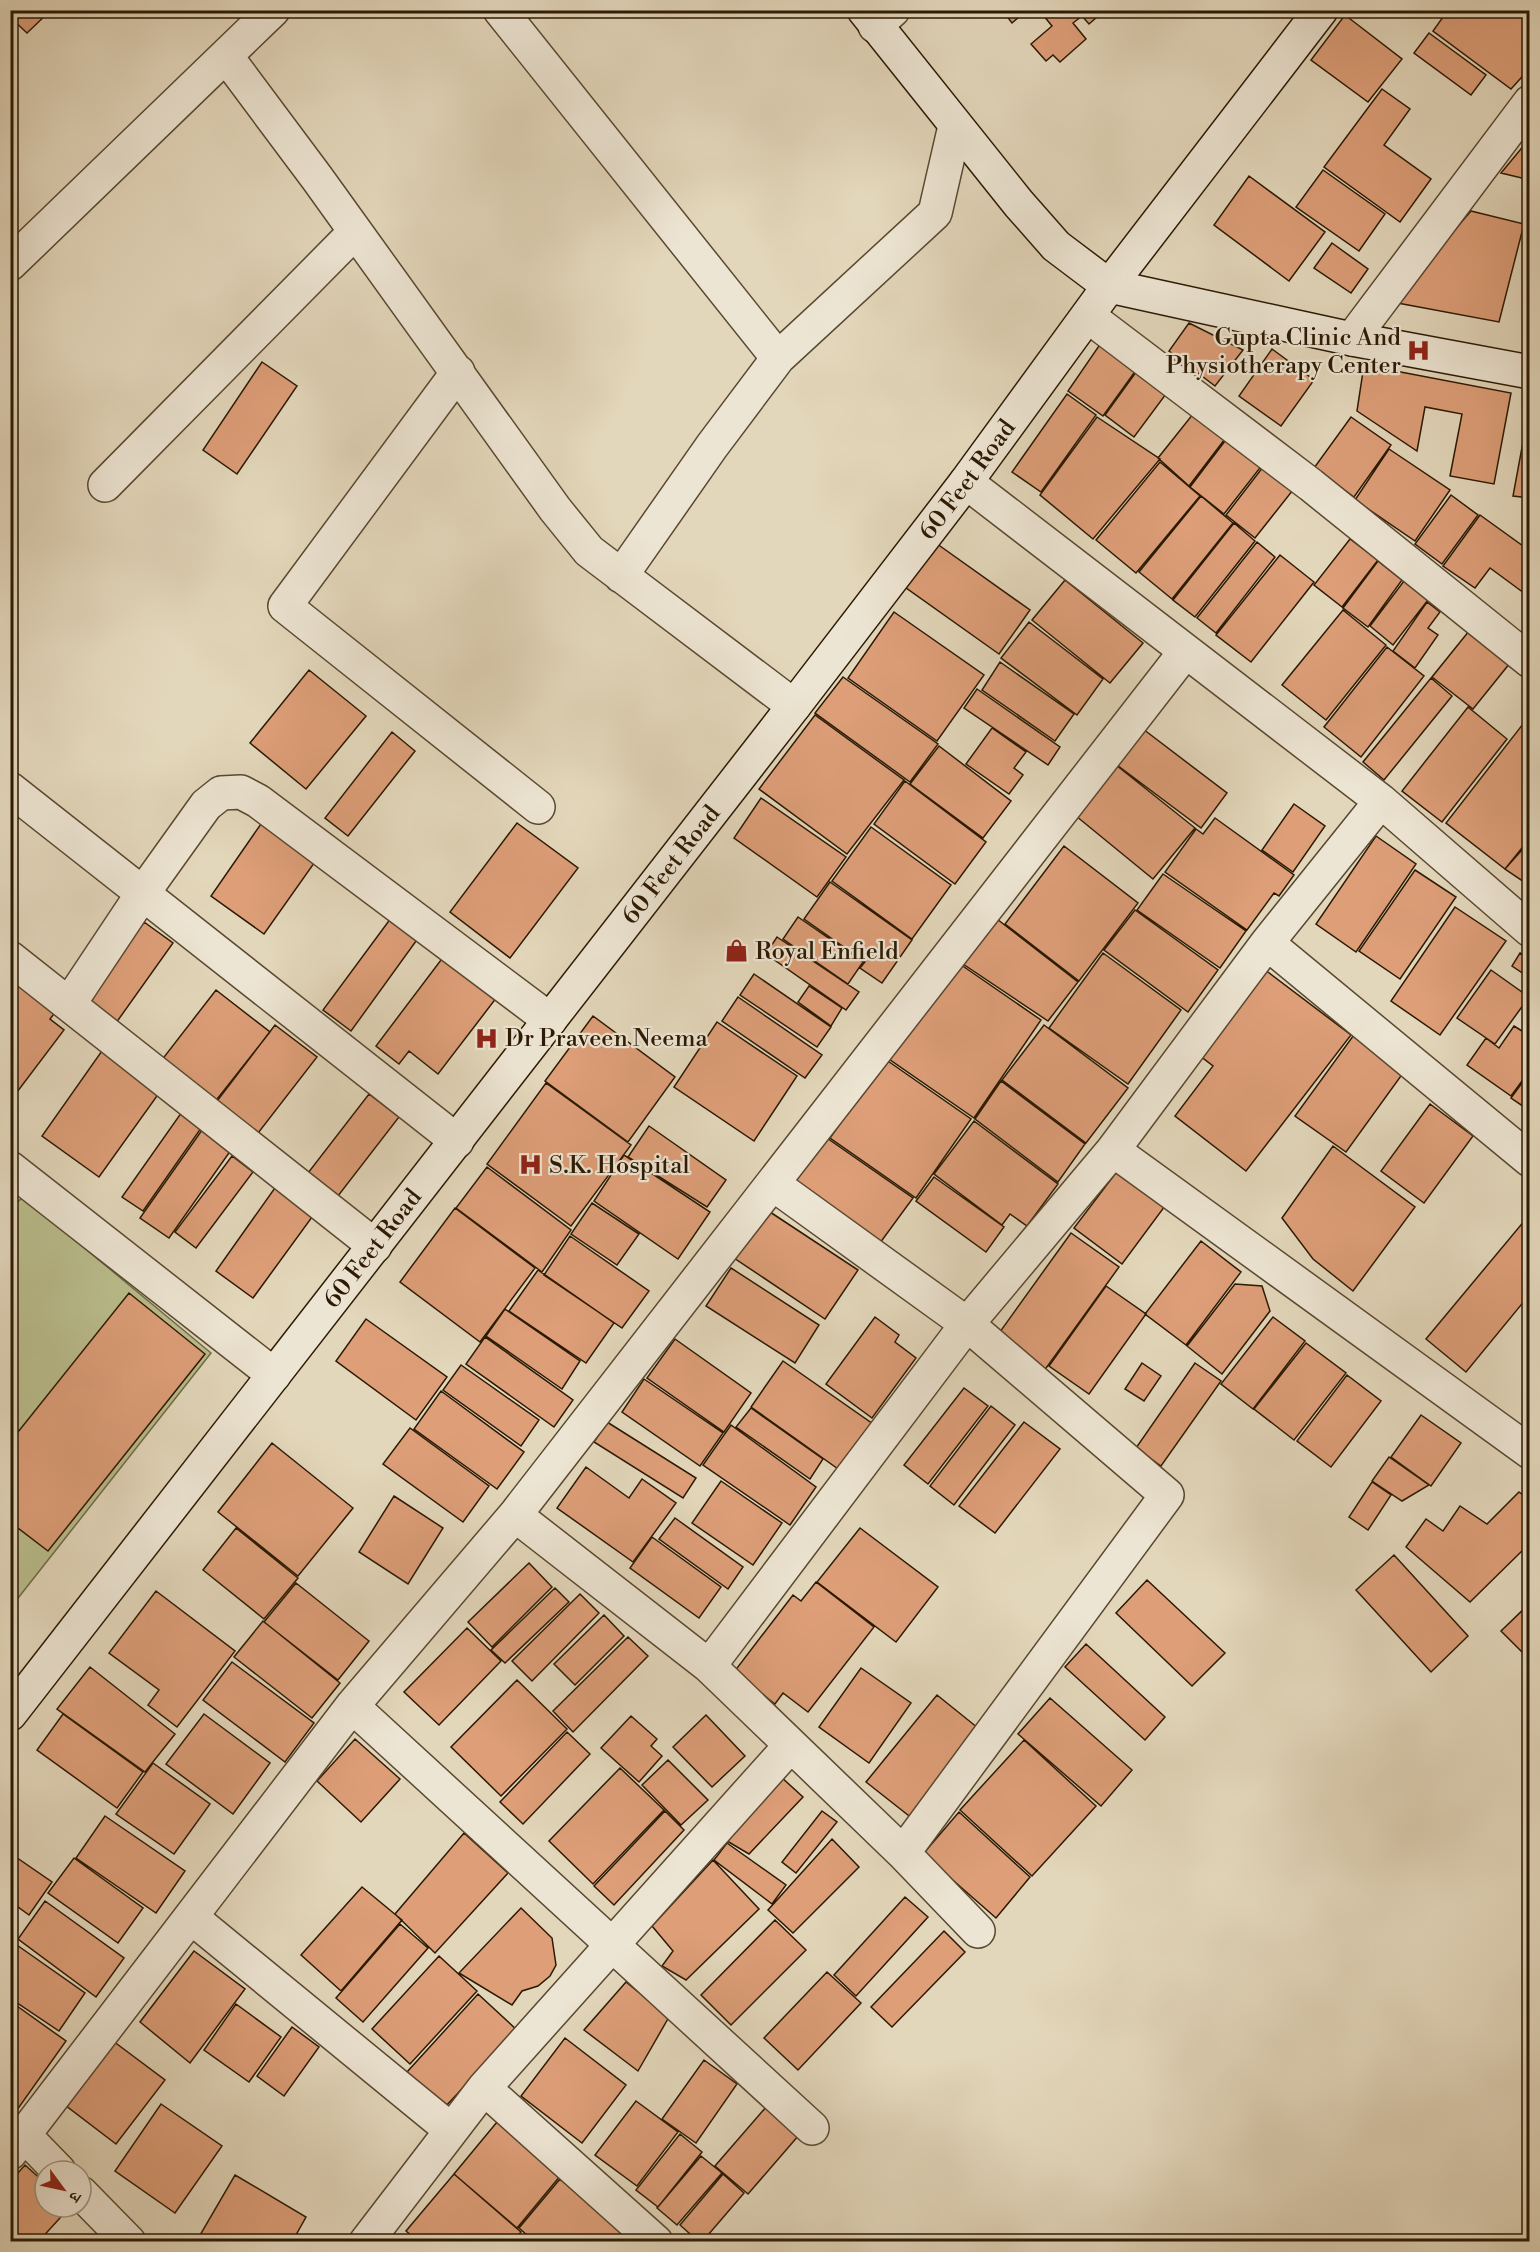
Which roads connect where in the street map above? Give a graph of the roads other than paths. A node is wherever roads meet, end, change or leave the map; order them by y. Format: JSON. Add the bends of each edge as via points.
{"nodes":[{"id":1,"x":273,"y":10,"type":"edge"},
{"id":2,"x":500,"y":10,"type":"edge"},
{"id":3,"x":1322,"y":10,"type":"edge"},
{"id":4,"x":878,"y":16,"type":"edge"},
{"id":5,"x":226,"y":56,"type":"junction"},
{"id":6,"x":1530,"y":102,"type":"edge"},
{"id":7,"x":955,"y":126,"type":"junction"},
{"id":8,"x":355,"y":232,"type":"junction"},
{"id":9,"x":10,"y":264,"type":"edge"},
{"id":10,"x":1109,"y":286,"type":"junction"},
{"id":11,"x":1088,"y":316,"type":"junction"},
{"id":12,"x":1352,"y":339,"type":"junction"},
{"id":13,"x":778,"y":358,"type":"junction"},
{"id":14,"x":458,"y":372,"type":"junction"},
{"id":15,"x":1530,"y":372,"type":"edge"},
{"id":16,"x":966,"y":482,"type":"junction"},
{"id":17,"x":105,"y":486,"type":"dead end"},
{"id":18,"x":621,"y":576,"type":"junction"},
{"id":19,"x":1185,"y":652,"type":"junction"},
{"id":20,"x":1530,"y":661,"type":"edge"},
{"id":21,"x":794,"y":706,"type":"junction"},
{"id":22,"x":10,"y":789,"type":"edge"},
{"id":23,"x":1381,"y":801,"type":"junction"},
{"id":24,"x":538,"y":807,"type":"dead end"},
{"id":25,"x":143,"y":893,"type":"junction"},
{"id":26,"x":1530,"y":930,"type":"edge"},
{"id":27,"x":1267,"y":943,"type":"junction"},
{"id":28,"x":10,"y":958,"type":"edge"},
{"id":29,"x":69,"y":1004,"type":"junction"},
{"id":30,"x":550,"y":1020,"type":"junction"},
{"id":31,"x":456,"y":1141,"type":"junction"},
{"id":32,"x":1113,"y":1150,"type":"junction"},
{"id":33,"x":1530,"y":1160,"type":"edge"},
{"id":34,"x":11,"y":1170,"type":"edge"},
{"id":35,"x":773,"y":1184,"type":"junction"},
{"id":36,"x":375,"y":1246,"type":"junction"},
{"id":37,"x":967,"y":1324,"type":"junction"},
{"id":38,"x":274,"y":1375,"type":"junction"},
{"id":39,"x":1530,"y":1452,"type":"edge"},
{"id":40,"x":515,"y":1515,"type":"junction"},
{"id":41,"x":709,"y":1666,"type":"junction"},
{"id":42,"x":352,"y":1706,"type":"junction"},
{"id":43,"x":10,"y":1714,"type":"edge"},
{"id":44,"x":791,"y":1746,"type":"junction"},
{"id":45,"x":903,"y":1853,"type":"junction"},
{"id":46,"x":191,"y":1917,"type":"junction"},
{"id":47,"x":978,"y":1931,"type":"dead end"},
{"id":48,"x":614,"y":1944,"type":"junction"},
{"id":49,"x":484,"y":2088,"type":"junction"},
{"id":50,"x":812,"y":2128,"type":"dead end"},
{"id":51,"x":451,"y":2130,"type":"junction"},
{"id":52,"x":17,"y":2144,"type":"edge"},
{"id":53,"x":40,"y":2159,"type":"edge"},
{"id":54,"x":93,"y":2205,"type":"edge"},
{"id":55,"x":376,"y":2238,"type":"edge"},
{"id":56,"x":129,"y":2241,"type":"edge"},
{"id":57,"x":656,"y":2241,"type":"edge"}],
"edges":[{"from":1,"to":5,"type":"street"},
{"from":2,"to":13,"type":"street"},
{"from":3,"to":10,"type":"street","name":"60 Feet Road"},
{"from":4,"to":7,"type":"street"},
{"from":5,"to":8,"type":"street"},
{"from":5,"to":9,"type":"street"},
{"from":6,"to":12,"type":"street"},
{"from":7,"to":10,"type":"street","via":[[1056,246]]},
{"from":7,"to":13,"type":"street","via":[[935,213]]},
{"from":8,"to":14,"type":"street"},
{"from":8,"to":17,"type":"street"},
{"from":10,"to":11,"type":"street","name":"60 Feet Road"},
{"from":10,"to":12,"type":"street"},
{"from":11,"to":16,"type":"street","name":"60 Feet Road"},
{"from":11,"to":20,"type":"street","via":[[1311,486]]},
{"from":12,"to":15,"type":"street"},
{"from":13,"to":18,"type":"street"},
{"from":14,"to":18,"type":"street","via":[[555,509],[590,551]]},
{"from":14,"to":24,"type":"street","via":[[285,606]]},
{"from":16,"to":19,"type":"street"},
{"from":16,"to":21,"type":"street","name":"60 Feet Road"},
{"from":18,"to":21,"type":"street"},
{"from":19,"to":23,"type":"street"},
{"from":19,"to":35,"type":"street"},
{"from":21,"to":30,"type":"street","name":"60 Feet Road"},
{"from":22,"to":25,"type":"street"},
{"from":23,"to":26,"type":"street"},
{"from":23,"to":27,"type":"street"},
{"from":25,"to":29,"type":"street"},
{"from":25,"to":30,"type":"street","via":[[206,805],[221,793],[241,792]]},
{"from":25,"to":31,"type":"street"},
{"from":27,"to":32,"type":"street"},
{"from":27,"to":33,"type":"street"},
{"from":28,"to":29,"type":"street"},
{"from":29,"to":36,"type":"street"},
{"from":30,"to":31,"type":"street","name":"60 Feet Road"},
{"from":31,"to":36,"type":"street","name":"60 Feet Road"},
{"from":32,"to":37,"type":"street"},
{"from":32,"to":39,"type":"street"},
{"from":34,"to":38,"type":"street"},
{"from":35,"to":37,"type":"street"},
{"from":35,"to":40,"type":"street"},
{"from":36,"to":38,"type":"street","name":"60 Feet Road"},
{"from":37,"to":41,"type":"street"},
{"from":37,"to":45,"type":"street","via":[[1167,1495]]},
{"from":38,"to":43,"type":"street","name":"60 Feet Road"},
{"from":40,"to":41,"type":"street"},
{"from":40,"to":42,"type":"street"},
{"from":41,"to":44,"type":"street"},
{"from":42,"to":46,"type":"street"},
{"from":42,"to":48,"type":"street"},
{"from":44,"to":45,"type":"street"},
{"from":44,"to":48,"type":"street"},
{"from":45,"to":47,"type":"street"},
{"from":46,"to":51,"type":"street"},
{"from":46,"to":52,"type":"street"},
{"from":48,"to":49,"type":"street"},
{"from":48,"to":50,"type":"street"},
{"from":49,"to":51,"type":"street"},
{"from":49,"to":57,"type":"street"},
{"from":51,"to":55,"type":"street"},
{"from":52,"to":53,"type":"street"},
{"from":54,"to":56,"type":"street"}]}
